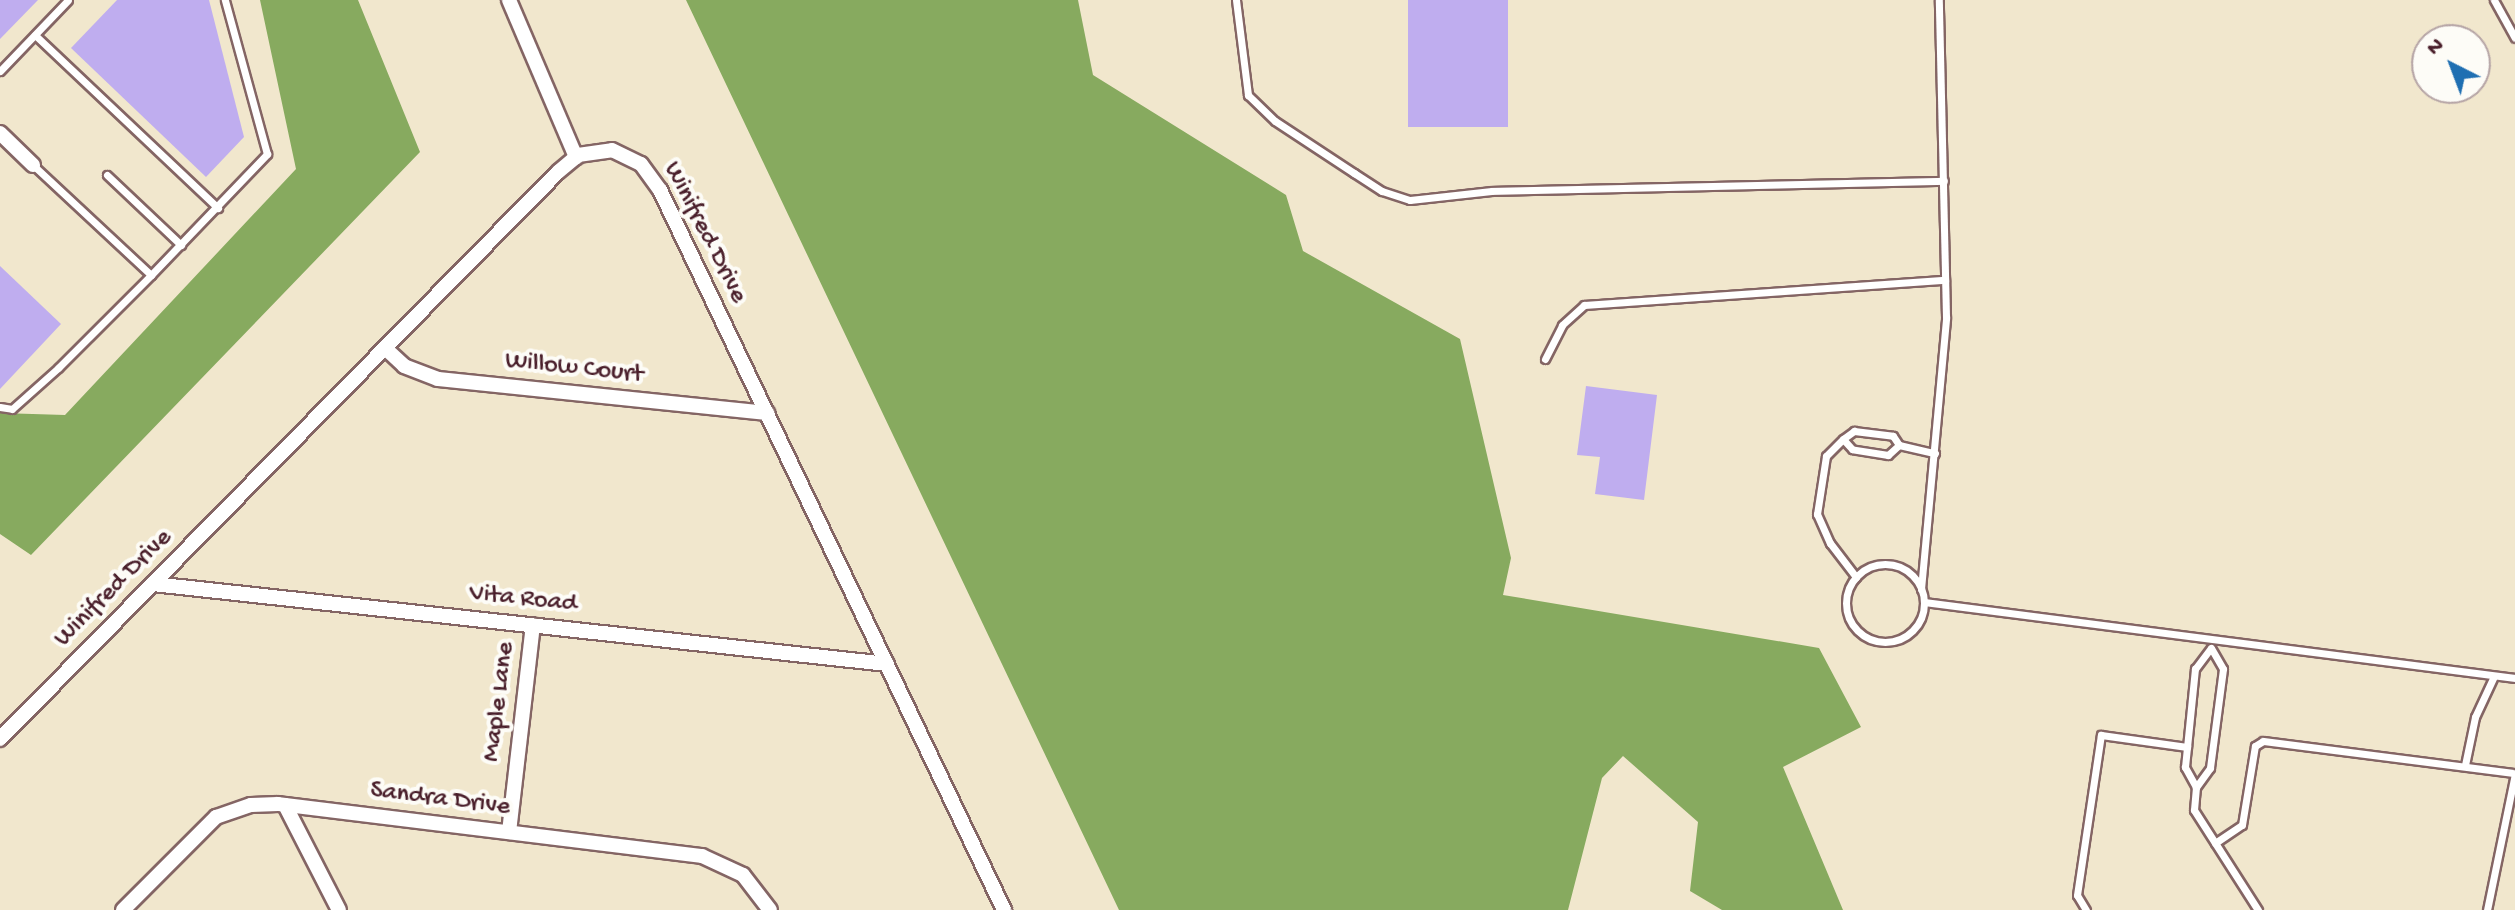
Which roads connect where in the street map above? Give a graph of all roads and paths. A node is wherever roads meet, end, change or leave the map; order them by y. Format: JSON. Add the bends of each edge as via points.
{"nodes":[{"id":1,"x":68,"y":0,"type":"edge"},
{"id":2,"x":225,"y":0,"type":"edge"},
{"id":3,"x":509,"y":0,"type":"edge"},
{"id":4,"x":1236,"y":0,"type":"edge"},
{"id":5,"x":1939,"y":0,"type":"edge"},
{"id":6,"x":2494,"y":0,"type":"edge"},
{"id":7,"x":35,"y":35,"type":"junction"},
{"id":8,"x":2515,"y":38,"type":"edge"},
{"id":9,"x":0,"y":71,"type":"edge"},
{"id":10,"x":0,"y":133,"type":"edge"},
{"id":11,"x":576,"y":157,"type":"junction"},
{"id":12,"x":33,"y":165,"type":"joint"},
{"id":13,"x":107,"y":175,"type":"dead end"},
{"id":14,"x":1944,"y":181,"type":"junction"},
{"id":15,"x":218,"y":208,"type":"junction"},
{"id":16,"x":181,"y":245,"type":"junction"},
{"id":17,"x":151,"y":275,"type":"junction"},
{"id":18,"x":1945,"y":280,"type":"junction"},
{"id":19,"x":385,"y":348,"type":"junction"},
{"id":20,"x":1545,"y":359,"type":"dead end"},
{"id":21,"x":0,"y":407,"type":"edge"},
{"id":22,"x":767,"y":413,"type":"junction"},
{"id":23,"x":1843,"y":439,"type":"junction"},
{"id":24,"x":1899,"y":445,"type":"junction"},
{"id":25,"x":1935,"y":453,"type":"junction"},
{"id":26,"x":1856,"y":577,"type":"junction"},
{"id":27,"x":153,"y":584,"type":"junction"},
{"id":28,"x":1921,"y":589,"type":"junction"},
{"id":29,"x":1924,"y":602,"type":"junction"},
{"id":30,"x":533,"y":625,"type":"junction"},
{"id":31,"x":2212,"y":645,"type":"junction"},
{"id":32,"x":887,"y":664,"type":"junction"},
{"id":33,"x":2494,"y":676,"type":"junction"},
{"id":34,"x":2515,"y":678,"type":"edge"},
{"id":35,"x":0,"y":739,"type":"edge"},
{"id":36,"x":2187,"y":747,"type":"junction"},
{"id":37,"x":2465,"y":765,"type":"junction"},
{"id":38,"x":2514,"y":773,"type":"edge"},
{"id":39,"x":2196,"y":787,"type":"junction"},
{"id":40,"x":285,"y":805,"type":"junction"},
{"id":41,"x":509,"y":832,"type":"junction"},
{"id":42,"x":2215,"y":843,"type":"junction"},
{"id":43,"x":123,"y":910,"type":"edge"},
{"id":44,"x":339,"y":910,"type":"edge"},
{"id":45,"x":770,"y":910,"type":"edge"},
{"id":46,"x":1004,"y":910,"type":"edge"},
{"id":47,"x":2086,"y":910,"type":"edge"},
{"id":48,"x":2258,"y":910,"type":"edge"},
{"id":49,"x":2487,"y":910,"type":"edge"}],
"edges":[{"from":1,"to":7,"type":"lane"},
{"from":2,"to":15,"type":"lane","via":[[267,154]]},
{"from":3,"to":11,"type":"street"},
{"from":4,"to":14,"type":"lane","via":[[1248,95],[1275,121],[1354,173],[1382,191],[1410,200],[1492,191]]},
{"from":5,"to":14,"type":"lane"},
{"from":6,"to":8,"type":"lane"},
{"from":7,"to":9,"type":"lane"},
{"from":7,"to":15,"type":"lane"},
{"from":10,"to":12,"type":"street"},
{"from":11,"to":19,"type":"street","name":"Winifred Drive"},
{"from":11,"to":22,"type":"street","name":"Winifred Drive","via":[[612,150],[650,174]]},
{"from":12,"to":17,"type":"lane"},
{"from":13,"to":16,"type":"lane"},
{"from":14,"to":18,"type":"lane"},
{"from":15,"to":16,"type":"lane"},
{"from":16,"to":17,"type":"lane"},
{"from":17,"to":21,"type":"lane","via":[[12,409]]},
{"from":18,"to":20,"type":"lane","via":[[1584,305],[1562,325]]},
{"from":18,"to":25,"type":"lane"},
{"from":19,"to":22,"type":"street","name":"Willow Court","via":[[404,366],[438,379]]},
{"from":19,"to":27,"type":"street","name":"Winifred Drive"},
{"from":22,"to":32,"type":"street","name":"Winifred Drive"},
{"from":23,"to":24,"type":"lane","via":[[1854,431],[1893,436]]},
{"from":23,"to":24,"type":"lane","via":[[1852,449],[1888,455]]},
{"from":23,"to":26,"type":"lane","via":[[1826,456],[1817,514],[1830,543]]},
{"from":24,"to":25,"type":"lane"},
{"from":25,"to":28,"type":"lane"},
{"from":26,"to":28,"type":"lane","via":[[1878,565],[1891,565],[1914,577]]},
{"from":26,"to":29,"type":"lane","via":[[1847,611],[1869,639],[1894,641],[1906,636],[1922,615]]},
{"from":27,"to":30,"type":"street","name":"Vita Road"},
{"from":27,"to":35,"type":"street","name":"Winifred Drive"},
{"from":28,"to":29,"type":"lane"},
{"from":29,"to":31,"type":"lane"},
{"from":30,"to":32,"type":"street","name":"Vita Road"},
{"from":30,"to":41,"type":"street","name":"Maple Lane"},
{"from":31,"to":33,"type":"lane"},
{"from":31,"to":36,"type":"lane","via":[[2195,669]]},
{"from":31,"to":39,"type":"lane","via":[[2223,669],[2210,768]]},
{"from":32,"to":46,"type":"street","name":"Winifred Drive"},
{"from":33,"to":34,"type":"lane"},
{"from":33,"to":37,"type":"lane","via":[[2475,717]]},
{"from":36,"to":39,"type":"lane","via":[[2185,767]]},
{"from":36,"to":47,"type":"lane","via":[[2101,735],[2077,895]]},
{"from":37,"to":38,"type":"lane"},
{"from":37,"to":42,"type":"lane","via":[[2263,741],[2255,746],[2242,825]]},
{"from":38,"to":49,"type":"lane"},
{"from":39,"to":42,"type":"lane","via":[[2194,810]]},
{"from":40,"to":41,"type":"street","name":"Sandra Drive"},
{"from":40,"to":43,"type":"street","name":"Sandra Drive","via":[[251,805],[216,817]]},
{"from":40,"to":44,"type":"street"},
{"from":41,"to":45,"type":"street","name":"Sandra Drive","via":[[711,859],[743,875]]},
{"from":42,"to":48,"type":"lane"}]}
